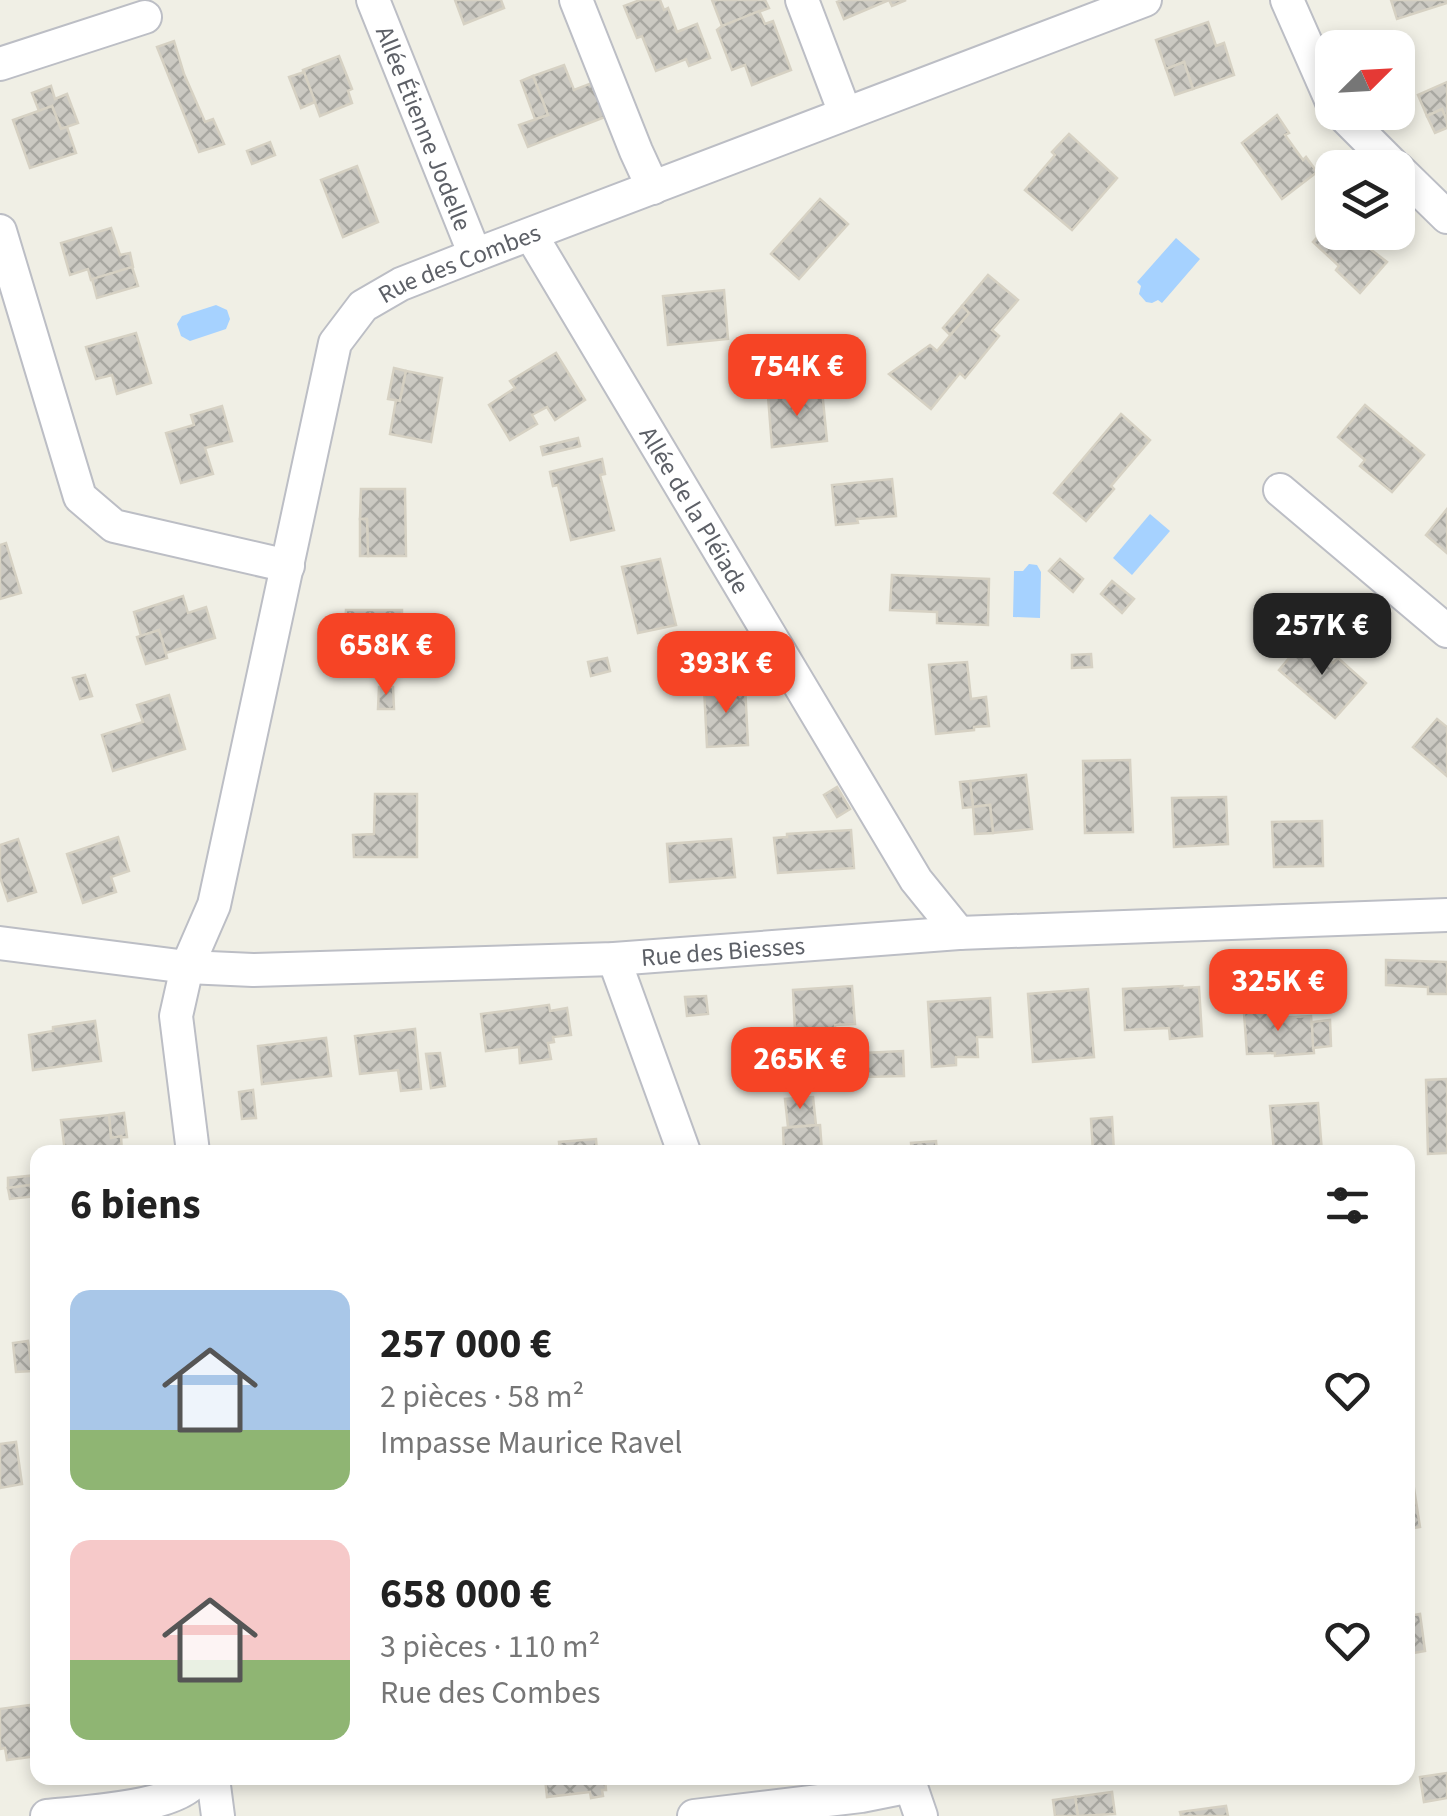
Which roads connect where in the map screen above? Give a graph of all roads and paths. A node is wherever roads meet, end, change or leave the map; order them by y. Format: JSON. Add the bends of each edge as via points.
{"nodes":[{"id":1,"x":373,"y":0,"type":"edge"},
{"id":2,"x":576,"y":0,"type":"edge"},
{"id":3,"x":802,"y":0,"type":"edge"},
{"id":4,"x":1286,"y":0,"type":"edge"},
{"id":5,"x":1134,"y":2,"type":"edge"},
{"id":6,"x":145,"y":17,"type":"dead end"},
{"id":7,"x":0,"y":64,"type":"edge"},
{"id":8,"x":1315,"y":64,"type":"edge"},
{"id":9,"x":845,"y":114,"type":"junction"},
{"id":10,"x":1358,"y":130,"type":"edge"},
{"id":11,"x":1379,"y":150,"type":"edge"},
{"id":12,"x":1415,"y":186,"type":"edge"},
{"id":13,"x":653,"y":188,"type":"junction"},
{"id":14,"x":1447,"y":217,"type":"edge"},
{"id":15,"x":0,"y":230,"type":"edge"},
{"id":16,"x":531,"y":234,"type":"junction"},
{"id":17,"x":474,"y":254,"type":"junction"},
{"id":18,"x":1280,"y":490,"type":"dead end"},
{"id":19,"x":288,"y":566,"type":"junction"},
{"id":20,"x":1447,"y":632,"type":"edge"},
{"id":21,"x":1447,"y":915,"type":"edge"},
{"id":22,"x":959,"y":933,"type":"junction"},
{"id":23,"x":0,"y":943,"type":"edge"},
{"id":24,"x":614,"y":959,"type":"junction"},
{"id":25,"x":187,"y":967,"type":"junction"},
{"id":26,"x":192,"y":1145,"type":"edge"},
{"id":27,"x":681,"y":1145,"type":"edge"},
{"id":28,"x":193,"y":1785,"type":"edge"},
{"id":29,"x":214,"y":1785,"type":"edge"},
{"id":30,"x":914,"y":1793,"type":"edge"},
{"id":31,"x":48,"y":1816,"type":"edge"},
{"id":32,"x":218,"y":1816,"type":"edge"},
{"id":33,"x":694,"y":1816,"type":"edge"}],
"edges":[{"from":1,"to":17,"type":"street","name":"Allée Étienne Jodelle"},
{"from":2,"to":13,"type":"street"},
{"from":3,"to":9,"type":"street"},
{"from":4,"to":8,"type":"street"},
{"from":5,"to":9,"type":"street","name":"Rue des Combes"},
{"from":6,"to":7,"type":"street"},
{"from":9,"to":13,"type":"street","name":"Rue des Combes"},
{"from":10,"to":11,"type":"street"},
{"from":12,"to":14,"type":"street"},
{"from":13,"to":16,"type":"street","name":"Rue des Combes"},
{"from":15,"to":19,"type":"street","via":[[80,497],[114,526]]},
{"from":16,"to":17,"type":"street","name":"Rue des Combes"},
{"from":16,"to":22,"type":"street","name":"Allée de la Pléiade","via":[[916,880]]},
{"from":17,"to":19,"type":"street","name":"Rue des Combes","via":[[363,306],[336,343]]},
{"from":18,"to":20,"type":"street"},
{"from":19,"to":25,"type":"street","name":"Rue des Combes","via":[[214,905]]},
{"from":21,"to":22,"type":"street","name":"Rue des Biesses"},
{"from":22,"to":24,"type":"street","name":"Rue des Biesses"},
{"from":23,"to":25,"type":"street","name":"Rue des Biesses"},
{"from":24,"to":25,"type":"street","name":"Rue des Biesses"},
{"from":24,"to":27,"type":"street"},
{"from":25,"to":26,"type":"street","name":"Rue des Combes","via":[[176,1016]]},
{"from":28,"to":31,"type":"street","via":[[156,1802]]},
{"from":29,"to":32,"type":"street"},
{"from":30,"to":33,"type":"street"}]}
